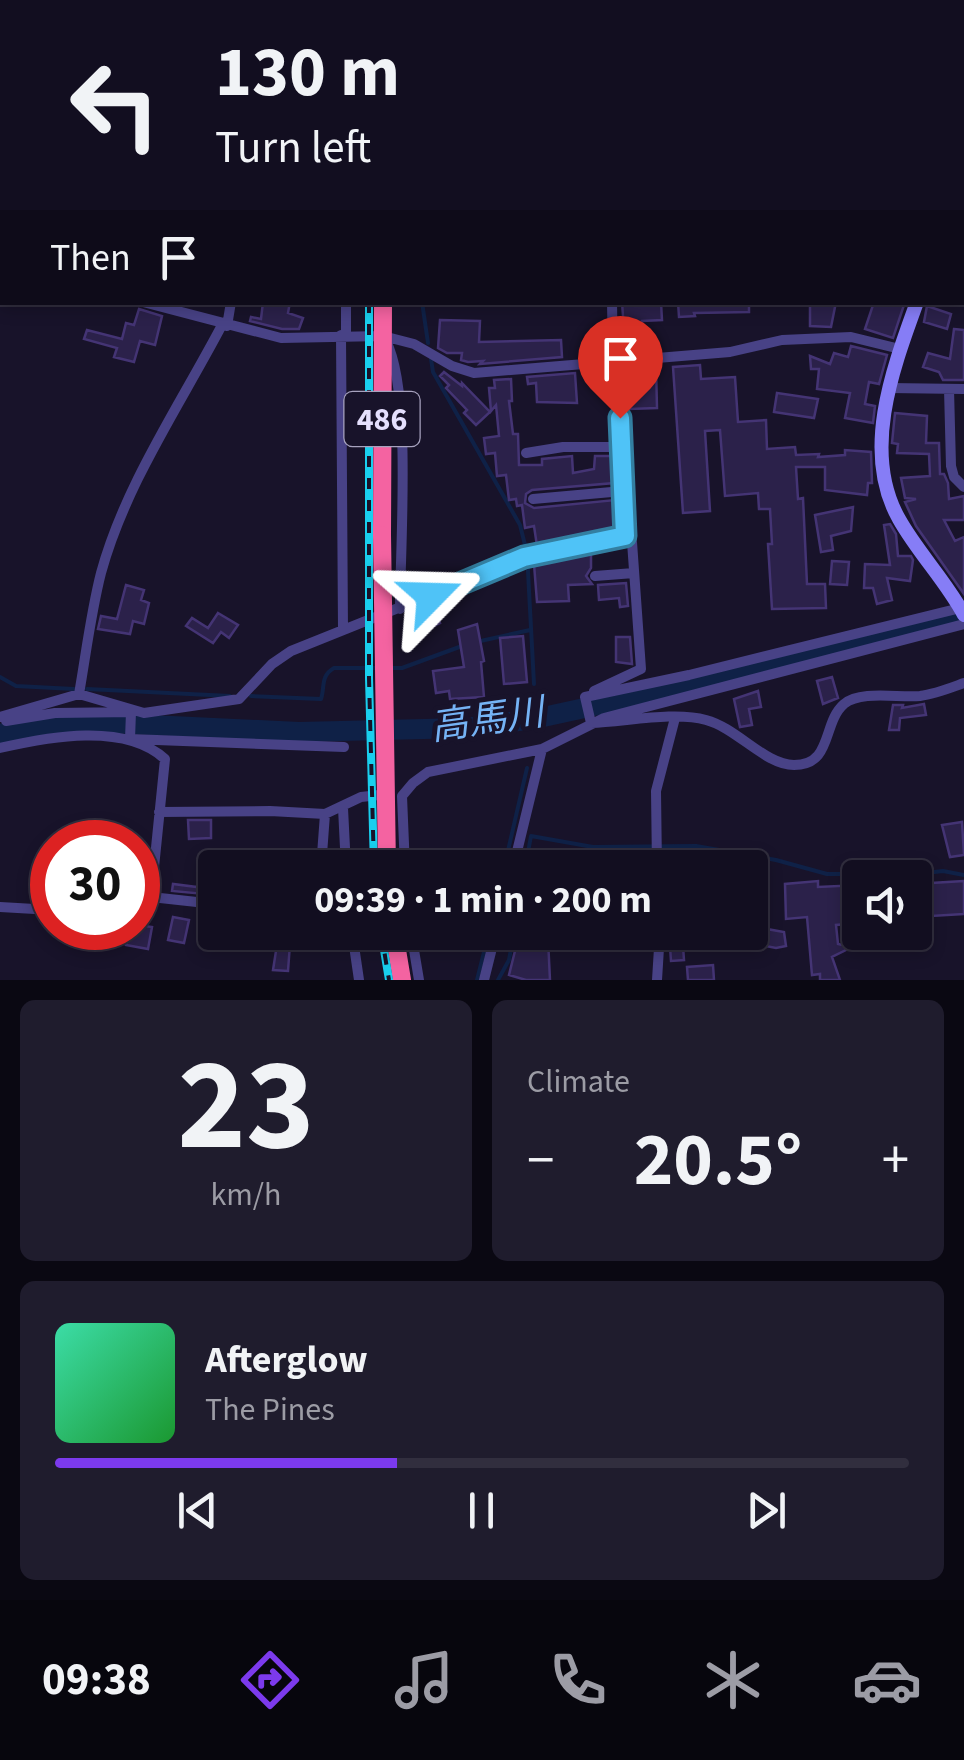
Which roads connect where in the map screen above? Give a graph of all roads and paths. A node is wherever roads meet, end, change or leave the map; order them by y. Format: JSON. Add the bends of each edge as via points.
{"nodes":[{"id":1,"x":154,"y":305,"type":"edge"},
{"id":2,"x":230,"y":305,"type":"edge"},
{"id":3,"x":346,"y":305,"type":"edge"},
{"id":4,"x":383,"y":305,"type":"edge"},
{"id":5,"x":612,"y":305,"type":"edge"},
{"id":6,"x":916,"y":305,"type":"edge"},
{"id":7,"x":225,"y":325,"type":"junction"},
{"id":8,"x":343,"y":335,"type":"junction"},
{"id":9,"x":383,"y":336,"type":"junction"},
{"id":10,"x":900,"y":349,"type":"junction"},
{"id":11,"x":616,"y":362,"type":"junction"},
{"id":12,"x":889,"y":388,"type":"junction"},
{"id":13,"x":950,"y":388,"type":"junction"},
{"id":14,"x":964,"y":389,"type":"edge"},
{"id":15,"x":621,"y":447,"type":"junction"},
{"id":16,"x":526,"y":454,"type":"dead end"},
{"id":17,"x":964,"y":487,"type":"edge"},
{"id":18,"x":623,"y":491,"type":"junction"},
{"id":19,"x":533,"y":499,"type":"dead end"},
{"id":20,"x":625,"y":536,"type":"junction"},
{"id":21,"x":634,"y":573,"type":"junction"},
{"id":22,"x":595,"y":576,"type":"dead end"},
{"id":23,"x":400,"y":609,"type":"junction"},
{"id":24,"x":963,"y":613,"type":"edge"},
{"id":25,"x":343,"y":630,"type":"junction"},
{"id":26,"x":964,"y":683,"type":"edge"},
{"id":27,"x":79,"y":694,"type":"junction"},
{"id":28,"x":586,"y":699,"type":"junction"},
{"id":29,"x":144,"y":712,"type":"junction"},
{"id":30,"x":131,"y":714,"type":"junction"},
{"id":31,"x":675,"y":718,"type":"junction"},
{"id":32,"x":0,"y":719,"type":"edge"},
{"id":33,"x":590,"y":721,"type":"junction"},
{"id":34,"x":130,"y":736,"type":"junction"},
{"id":35,"x":344,"y":747,"type":"dead end"},
{"id":36,"x":0,"y":748,"type":"edge"},
{"id":37,"x":542,"y":749,"type":"junction"},
{"id":38,"x":402,"y":796,"type":"junction"},
{"id":39,"x":343,"y":808,"type":"junction"},
{"id":40,"x":159,"y":812,"type":"junction"},
{"id":41,"x":325,"y":814,"type":"junction"},
{"id":42,"x":158,"y":820,"type":"edge"},
{"id":43,"x":322,"y":850,"type":"edge"},
{"id":44,"x":345,"y":850,"type":"edge"},
{"id":45,"x":387,"y":850,"type":"edge"},
{"id":46,"x":404,"y":850,"type":"edge"},
{"id":47,"x":517,"y":850,"type":"edge"},
{"id":48,"x":656,"y":850,"type":"edge"},
{"id":49,"x":160,"y":898,"type":"edge"},
{"id":50,"x":198,"y":902,"type":"edge"},
{"id":51,"x":0,"y":907,"type":"edge"},
{"id":52,"x":30,"y":909,"type":"edge"},
{"id":53,"x":355,"y":950,"type":"edge"},
{"id":54,"x":397,"y":950,"type":"edge"},
{"id":55,"x":414,"y":950,"type":"edge"},
{"id":56,"x":492,"y":950,"type":"edge"},
{"id":57,"x":659,"y":950,"type":"edge"},
{"id":58,"x":359,"y":980,"type":"edge"},
{"id":59,"x":402,"y":980,"type":"edge"},
{"id":60,"x":420,"y":980,"type":"edge"},
{"id":61,"x":484,"y":980,"type":"edge"},
{"id":62,"x":658,"y":980,"type":"edge"}],
"edges":[{"from":1,"to":7,"type":"street"},
{"from":2,"to":7,"type":"street"},
{"from":3,"to":8,"type":"street"},
{"from":4,"to":9,"type":"highway","number":"486"},
{"from":5,"to":11,"type":"street"},
{"from":6,"to":10,"type":"street"},
{"from":7,"to":8,"type":"street","via":[[281,338]]},
{"from":7,"to":27,"type":"street","via":[[120,522],[102,572]]},
{"from":8,"to":9,"type":"street"},
{"from":8,"to":25,"type":"street"},
{"from":9,"to":11,"type":"street","via":[[474,373]]},
{"from":9,"to":23,"type":"street","via":[[401,411]]},
{"from":9,"to":45,"type":"highway","number":"486","bridge":true},
{"from":10,"to":11,"type":"street","via":[[852,337],[818,338]]},
{"from":10,"to":12,"type":"street"},
{"from":11,"to":15,"type":"street"},
{"from":12,"to":13,"type":"street"},
{"from":12,"to":24,"type":"street","via":[[883,456],[889,498]]},
{"from":13,"to":14,"type":"street"},
{"from":13,"to":17,"type":"street","via":[[951,466]]},
{"from":15,"to":16,"type":"street","via":[[563,446]]},
{"from":15,"to":18,"type":"street"},
{"from":18,"to":19,"type":"street"},
{"from":18,"to":20,"type":"street"},
{"from":20,"to":21,"type":"street","via":[[632,542]]},
{"from":20,"to":23,"type":"street","via":[[527,557]]},
{"from":21,"to":22,"type":"street"},
{"from":21,"to":28,"type":"street","via":[[641,668]]},
{"from":23,"to":25,"type":"street"},
{"from":24,"to":28,"type":"street"},
{"from":24,"to":33,"type":"street"},
{"from":25,"to":29,"type":"street","via":[[291,651],[239,700]]},
{"from":26,"to":31,"type":"street","via":[[922,696],[847,702],[824,750],[794,765],[709,720]]},
{"from":27,"to":29,"type":"street"},
{"from":27,"to":32,"type":"street"},
{"from":28,"to":33,"type":"street"},
{"from":29,"to":30,"type":"street"},
{"from":30,"to":32,"type":"street"},
{"from":30,"to":34,"type":"street"},
{"from":31,"to":33,"type":"street"},
{"from":31,"to":48,"type":"street","via":[[656,791]]},
{"from":33,"to":37,"type":"street"},
{"from":34,"to":35,"type":"street"},
{"from":34,"to":36,"type":"street","via":[[63,737]]},
{"from":34,"to":40,"type":"street","via":[[164,759]]},
{"from":37,"to":38,"type":"street","via":[[428,772]]},
{"from":37,"to":47,"type":"street"},
{"from":38,"to":39,"type":"street","via":[[361,796]]},
{"from":38,"to":46,"type":"street"},
{"from":39,"to":41,"type":"street"},
{"from":39,"to":44,"type":"street"},
{"from":40,"to":41,"type":"street"},
{"from":40,"to":42,"type":"street"},
{"from":41,"to":43,"type":"street"},
{"from":49,"to":50,"type":"street"},
{"from":51,"to":52,"type":"street"},
{"from":53,"to":58,"type":"street"},
{"from":54,"to":59,"type":"highway"},
{"from":55,"to":60,"type":"street"},
{"from":56,"to":61,"type":"street"},
{"from":57,"to":62,"type":"street"}]}
